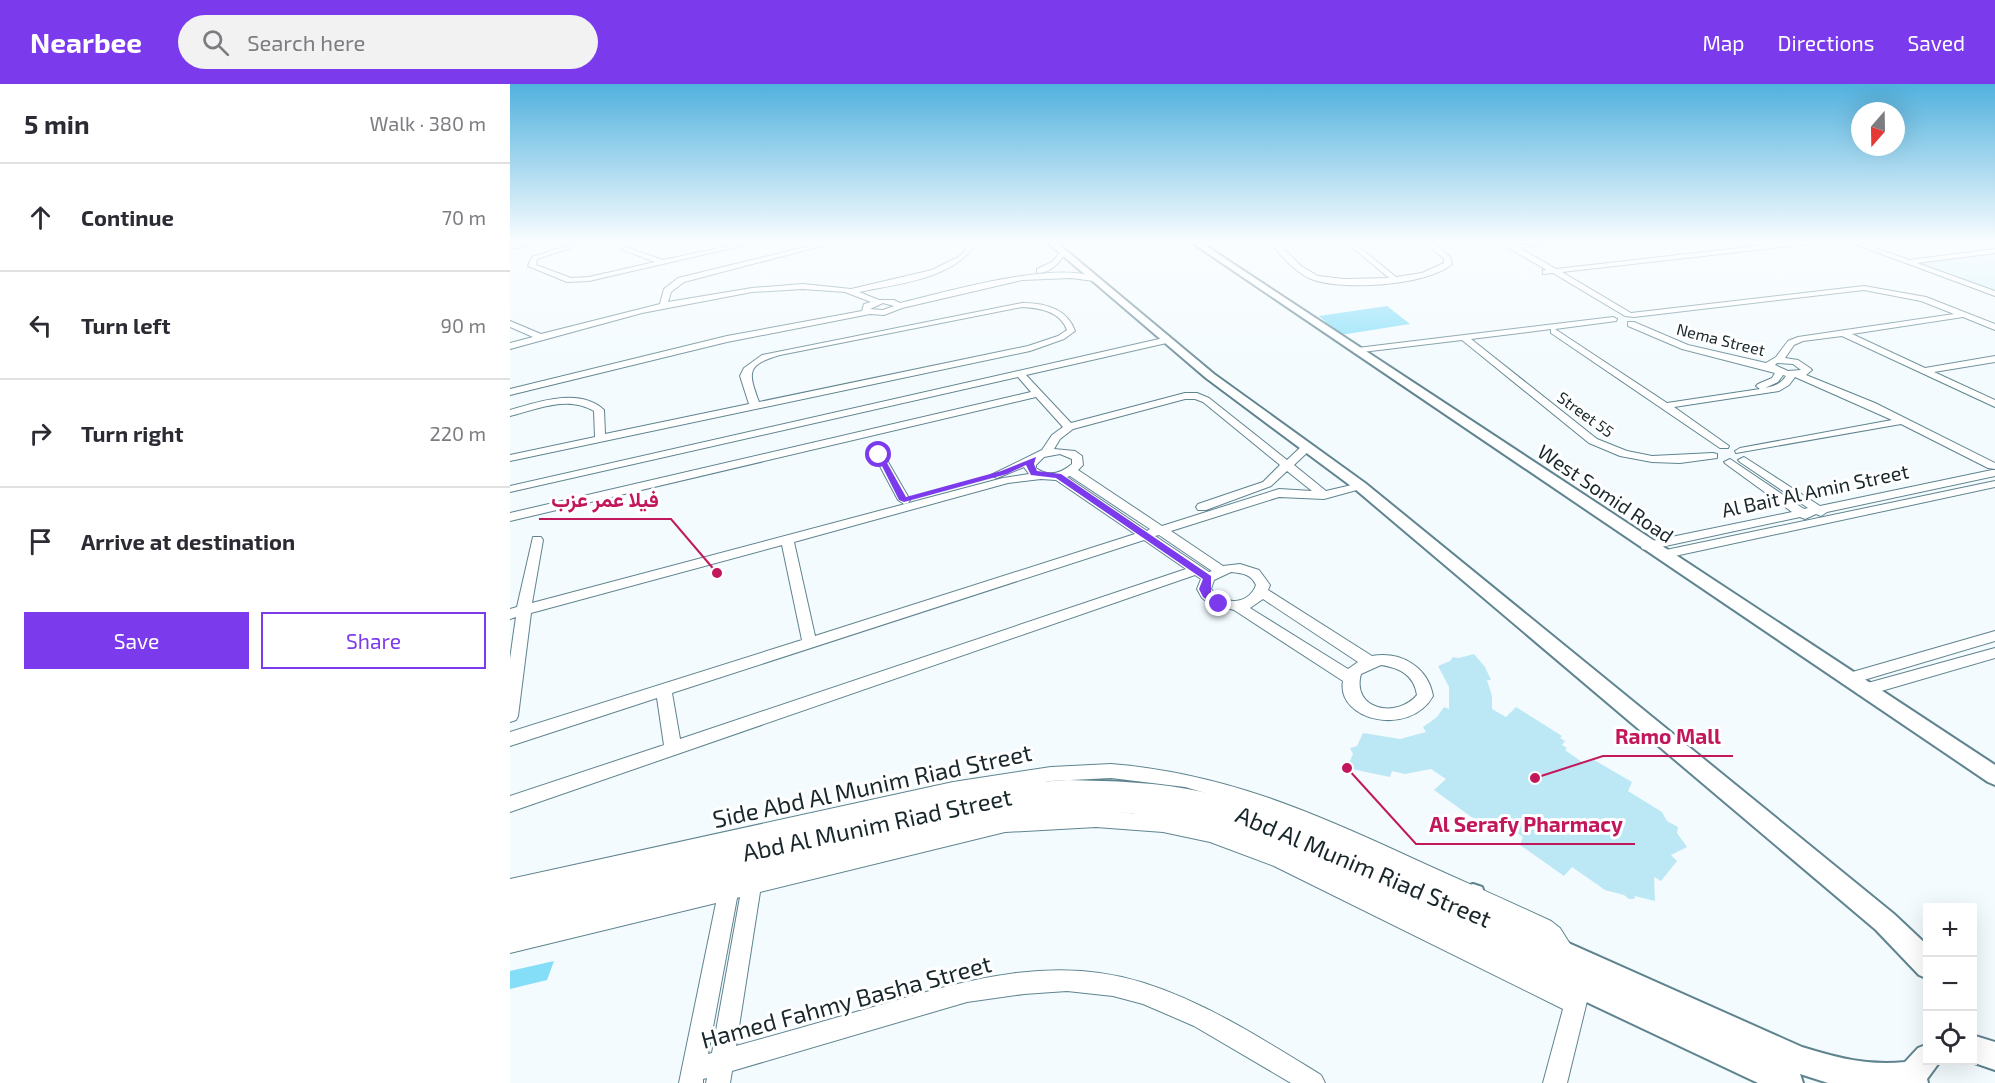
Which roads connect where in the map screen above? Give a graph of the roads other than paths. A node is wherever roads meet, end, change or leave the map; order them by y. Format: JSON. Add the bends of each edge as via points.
{"nodes":[{"id":1,"x":670,"y":289,"type":"edge"},
{"id":2,"x":772,"y":289,"type":"edge"},
{"id":3,"x":825,"y":289,"type":"edge"},
{"id":4,"x":863,"y":289,"type":"edge"},
{"id":5,"x":964,"y":289,"type":"edge"},
{"id":6,"x":972,"y":289,"type":"edge"},
{"id":7,"x":1106,"y":289,"type":"edge"},
{"id":8,"x":1264,"y":289,"type":"edge"},
{"id":9,"x":1573,"y":289,"type":"edge"},
{"id":10,"x":1580,"y":289,"type":"edge"},
{"id":11,"x":850,"y":292,"type":"junction"},
{"id":12,"x":878,"y":302,"type":"junction"},
{"id":13,"x":898,"y":304,"type":"junction"},
{"id":14,"x":663,"y":306,"type":"junction"},
{"id":15,"x":867,"y":310,"type":"junction"},
{"id":16,"x":887,"y":312,"type":"junction"},
{"id":17,"x":1965,"y":317,"type":"junction"},
{"id":18,"x":1615,"y":318,"type":"junction"},
{"id":19,"x":1635,"y":319,"type":"junction"},
{"id":20,"x":510,"y":324,"type":"edge"},
{"id":21,"x":899,"y":329,"type":"junction"},
{"id":22,"x":1995,"y":329,"type":"edge"},
{"id":23,"x":1549,"y":330,"type":"junction"},
{"id":24,"x":1845,"y":335,"type":"junction"},
{"id":25,"x":542,"y":337,"type":"junction"},
{"id":26,"x":1168,"y":340,"type":"junction"},
{"id":27,"x":1466,"y":340,"type":"junction"},
{"id":28,"x":510,"y":346,"type":"edge"},
{"id":29,"x":1361,"y":354,"type":"junction"},
{"id":30,"x":1995,"y":359,"type":"edge"},
{"id":31,"x":1778,"y":362,"type":"junction"},
{"id":32,"x":1923,"y":371,"type":"junction"},
{"id":33,"x":1780,"y":372,"type":"junction"},
{"id":34,"x":1799,"y":373,"type":"junction"},
{"id":35,"x":1020,"y":374,"type":"junction"},
{"id":36,"x":510,"y":386,"type":"edge"},
{"id":37,"x":510,"y":392,"type":"edge"},
{"id":38,"x":1036,"y":394,"type":"junction"},
{"id":39,"x":1658,"y":404,"type":"junction"},
{"id":40,"x":1995,"y":404,"type":"edge"},
{"id":41,"x":754,"y":406,"type":"junction"},
{"id":42,"x":510,"y":413,"type":"edge"},
{"id":43,"x":1901,"y":421,"type":"junction"},
{"id":44,"x":1069,"y":427,"type":"junction"},
{"id":45,"x":600,"y":439,"type":"junction"},
{"id":46,"x":1724,"y":446,"type":"junction"},
{"id":47,"x":1307,"y":447,"type":"junction"},
{"id":48,"x":1047,"y":452,"type":"junction"},
{"id":49,"x":1711,"y":452,"type":"junction"},
{"id":50,"x":879,"y":455,"type":"dead end"},
{"id":51,"x":1742,"y":456,"type":"junction"},
{"id":52,"x":510,"y":458,"type":"edge"},
{"id":53,"x":1033,"y":459,"type":"junction"},
{"id":54,"x":1730,"y":462,"type":"junction"},
{"id":55,"x":1286,"y":465,"type":"junction"},
{"id":56,"x":1994,"y":470,"type":"edge"},
{"id":57,"x":1065,"y":473,"type":"junction"},
{"id":58,"x":1041,"y":476,"type":"junction"},
{"id":59,"x":1267,"y":484,"type":"junction"},
{"id":60,"x":1360,"y":486,"type":"junction"},
{"id":61,"x":510,"y":489,"type":"edge"},
{"id":62,"x":1279,"y":493,"type":"junction"},
{"id":63,"x":1323,"y":495,"type":"junction"},
{"id":64,"x":904,"y":500,"type":"junction"},
{"id":65,"x":1801,"y":512,"type":"junction"},
{"id":66,"x":1816,"y":515,"type":"junction"},
{"id":67,"x":510,"y":517,"type":"edge"},
{"id":68,"x":1151,"y":532,"type":"junction"},
{"id":69,"x":787,"y":539,"type":"junction"},
{"id":70,"x":537,"y":540,"type":"dead end"},
{"id":71,"x":1647,"y":546,"type":"junction"},
{"id":72,"x":1661,"y":555,"type":"junction"},
{"id":73,"x":1208,"y":573,"type":"junction"},
{"id":74,"x":1262,"y":592,"type":"junction"},
{"id":75,"x":1237,"y":606,"type":"junction"},
{"id":76,"x":517,"y":608,"type":"edge"},
{"id":77,"x":1995,"y":636,"type":"edge"},
{"id":78,"x":810,"y":644,"type":"junction"},
{"id":79,"x":1995,"y":653,"type":"edge"},
{"id":80,"x":1371,"y":662,"type":"junction"},
{"id":81,"x":1350,"y":678,"type":"junction"},
{"id":82,"x":1847,"y":679,"type":"junction"},
{"id":83,"x":664,"y":690,"type":"junction"},
{"id":84,"x":1864,"y":690,"type":"junction"},
{"id":85,"x":510,"y":716,"type":"edge"},
{"id":86,"x":510,"y":739,"type":"edge"},
{"id":87,"x":673,"y":750,"type":"junction"},
{"id":88,"x":1995,"y":776,"type":"edge"},
{"id":89,"x":510,"y":804,"type":"edge"},
{"id":90,"x":746,"y":861,"type":"junction"},
{"id":91,"x":510,"y":888,"type":"edge"},
{"id":92,"x":510,"y":908,"type":"edge"},
{"id":93,"x":510,"y":926,"type":"edge"},
{"id":94,"x":510,"y":943,"type":"edge"},
{"id":95,"x":1923,"y":960,"type":"edge"},
{"id":96,"x":1576,"y":977,"type":"junction"},
{"id":97,"x":1918,"y":1072,"type":"edge"},
{"id":98,"x":720,"y":1073,"type":"edge"},
{"id":99,"x":692,"y":1077,"type":"edge"},
{"id":100,"x":1313,"y":1083,"type":"edge"},
{"id":101,"x":1555,"y":1083,"type":"edge"},
{"id":102,"x":1789,"y":1083,"type":"edge"}],
"edges":[{"from":1,"to":14,"type":"street"},
{"from":2,"to":14,"type":"street"},
{"from":3,"to":11,"type":"street"},
{"from":4,"to":11,"type":"street"},
{"from":5,"to":13,"type":"street"},
{"from":6,"to":13,"type":"street"},
{"from":7,"to":26,"type":"street"},
{"from":8,"to":29,"type":"street","name":"West Somid Road"},
{"from":9,"to":18,"type":"street","name":"Nema Street"},
{"from":10,"to":19,"type":"street","name":"Nema Street"},
{"from":11,"to":12,"type":"street"},
{"from":12,"to":13,"type":"street"},
{"from":12,"to":15,"type":"street"},
{"from":13,"to":16,"type":"street"},
{"from":14,"to":25,"type":"street"},
{"from":15,"to":16,"type":"street"},
{"from":15,"to":36,"type":"street","via":[[677,345]]},
{"from":15,"to":37,"type":"street","via":[[717,341]]},
{"from":16,"to":21,"type":"street"},
{"from":17,"to":19,"type":"street","via":[[1918,300],[1869,291]]},
{"from":17,"to":22,"type":"street"},
{"from":17,"to":24,"type":"street"},
{"from":18,"to":19,"type":"street"},
{"from":18,"to":23,"type":"street"},
{"from":19,"to":31,"type":"street","name":"Nema Street","via":[[1685,347]]},
{"from":20,"to":25,"type":"street"},
{"from":21,"to":41,"type":"street","via":[[786,351],[754,363],[745,376]]},
{"from":21,"to":41,"type":"street","via":[[1034,305],[1053,309],[1071,327],[1071,332],[1048,344]]},
{"from":23,"to":27,"type":"street"},
{"from":23,"to":39,"type":"street"},
{"from":24,"to":31,"type":"street","via":[[1801,347]]},
{"from":24,"to":32,"type":"street"},
{"from":25,"to":28,"type":"street"},
{"from":26,"to":35,"type":"street"},
{"from":26,"to":47,"type":"street"},
{"from":27,"to":29,"type":"street"},
{"from":27,"to":49,"type":"street","name":"Street 55","via":[[1593,441],[1614,452],[1667,462]]},
{"from":29,"to":71,"type":"street","name":"West Somid Road"},
{"from":30,"to":32,"type":"street"},
{"from":31,"to":33,"type":"street"},
{"from":31,"to":34,"type":"street","via":[[1800,364]]},
{"from":32,"to":40,"type":"street"},
{"from":33,"to":34,"type":"street"},
{"from":33,"to":39,"type":"street","via":[[1766,385]]},
{"from":34,"to":39,"type":"street","via":[[1776,389]]},
{"from":34,"to":43,"type":"street"},
{"from":34,"to":56,"type":"street","via":[[1882,403]]},
{"from":35,"to":38,"type":"street"},
{"from":35,"to":61,"type":"street"},
{"from":38,"to":44,"type":"street"},
{"from":38,"to":67,"type":"street"},
{"from":39,"to":46,"type":"street"},
{"from":39,"to":49,"type":"street"},
{"from":41,"to":45,"type":"street"},
{"from":42,"to":45,"type":"street","via":[[552,403],[591,403],[599,410]]},
{"from":43,"to":51,"type":"street"},
{"from":43,"to":56,"type":"street"},
{"from":44,"to":48,"type":"street","via":[[1056,437]]},
{"from":44,"to":55,"type":"street","via":[[1197,396]]},
{"from":45,"to":52,"type":"street"},
{"from":46,"to":49,"type":"street","name":"Street 55"},
{"from":46,"to":51,"type":"street"},
{"from":47,"to":55,"type":"street"},
{"from":47,"to":60,"type":"street"},
{"from":48,"to":53,"type":"street"},
{"from":48,"to":57,"type":"street","via":[[1075,455],[1078,461]]},
{"from":49,"to":54,"type":"street"},
{"from":50,"to":64,"type":"street"},
{"from":51,"to":54,"type":"street"},
{"from":51,"to":66,"type":"street"},
{"from":53,"to":58,"type":"street","via":[[1030,469]]},
{"from":53,"to":64,"type":"street","via":[[1004,473]]},
{"from":54,"to":65,"type":"street"},
{"from":55,"to":59,"type":"street"},
{"from":55,"to":63,"type":"street"},
{"from":56,"to":66,"type":"street","name":"Al Bait Al Amin Street"},
{"from":56,"to":66,"type":"street","name":"Al Bait Al Amin Street","via":[[1830,519]]},
{"from":57,"to":58,"type":"street"},
{"from":57,"to":68,"type":"street"},
{"from":58,"to":69,"type":"street","via":[[1007,480]]},
{"from":59,"to":62,"type":"street"},
{"from":59,"to":68,"type":"street","via":[[1176,516]]},
{"from":60,"to":63,"type":"street"},
{"from":60,"to":95,"type":"street","via":[[1824,870]]},
{"from":62,"to":63,"type":"street"},
{"from":62,"to":68,"type":"street"},
{"from":64,"to":76,"type":"street"},
{"from":65,"to":66,"type":"street","name":"Al Bait Al Amin Street"},
{"from":65,"to":71,"type":"street","name":"Al Bait Al Amin Street"},
{"from":66,"to":72,"type":"street","name":"Al Bait Al Amin Street"},
{"from":68,"to":73,"type":"street"},
{"from":68,"to":73,"type":"street"},
{"from":68,"to":78,"type":"street"},
{"from":69,"to":76,"type":"street"},
{"from":69,"to":78,"type":"street"},
{"from":70,"to":76,"type":"street"},
{"from":71,"to":72,"type":"street","name":"West Somid Road"},
{"from":72,"to":82,"type":"street","name":"West Somid Road"},
{"from":73,"to":74,"type":"street","via":[[1239,568],[1256,574],[1263,585]]},
{"from":73,"to":75,"type":"street","via":[[1204,589],[1207,595],[1219,604]]},
{"from":73,"to":87,"type":"street"},
{"from":74,"to":75,"type":"street","via":[[1253,601]]},
{"from":74,"to":80,"type":"street"},
{"from":75,"to":81,"type":"street"},
{"from":76,"to":85,"type":"street"},
{"from":77,"to":82,"type":"street"},
{"from":78,"to":83,"type":"street"},
{"from":79,"to":84,"type":"street"},
{"from":80,"to":81,"type":"street","via":[[1354,671]]},
{"from":80,"to":81,"type":"street","via":[[1393,661],[1414,671],[1425,687],[1421,704],[1404,714],[1368,710],[1352,695]]},
{"from":82,"to":84,"type":"street","name":"West Somid Road"},
{"from":83,"to":86,"type":"street"},
{"from":83,"to":87,"type":"street"},
{"from":84,"to":88,"type":"street","name":"West Somid Road"},
{"from":87,"to":89,"type":"street"},
{"from":90,"to":91,"type":"street","name":"Side Abd Al Munim Riad Street"},
{"from":90,"to":92,"type":"street","name":"Abd Al Munim Riad Street"},
{"from":90,"to":93,"type":"street","name":"Abd Al Munim Riad Street"},
{"from":90,"to":94,"type":"street"},
{"from":90,"to":96,"type":"street","name":"Abd Al Munim Riad Street","via":[[1003,810],[1067,803],[1129,804],[1190,814],[1250,832],[1303,861]]},
{"from":90,"to":96,"type":"street","name":"Abd Al Munim Riad Street","via":[[984,799],[1067,789],[1132,789],[1203,801],[1279,824],[1472,903]]},
{"from":90,"to":98,"type":"street"},
{"from":90,"to":99,"type":"street"},
{"from":96,"to":97,"type":"street","name":"Abd Al Munim Riad Street","via":[[1849,1076],[1884,1079]]},
{"from":96,"to":101,"type":"street"},
{"from":96,"to":102,"type":"street","name":"Abd Al Munim Riad Street"},
{"from":98,"to":99,"type":"street","name":"Hamed Fahmy Basha Street"},
{"from":98,"to":100,"type":"street","name":"Hamed Fahmy Basha Street","via":[[967,991],[1010,984],[1081,981],[1136,991],[1167,1002],[1229,1032]]}]}
